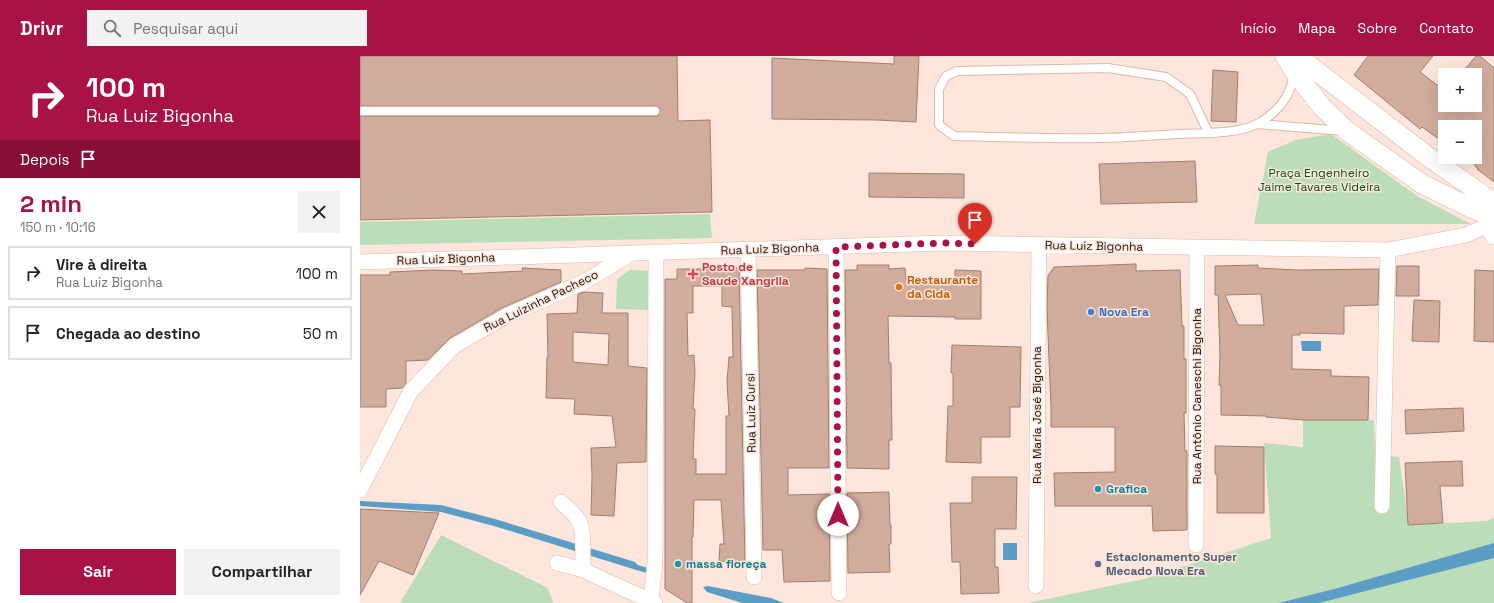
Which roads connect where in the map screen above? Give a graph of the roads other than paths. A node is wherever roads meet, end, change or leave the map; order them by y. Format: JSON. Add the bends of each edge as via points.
{"nodes":[{"id":1,"x":1292,"y":61,"type":"edge"},
{"id":2,"x":360,"y":111,"type":"edge"},
{"id":3,"x":654,"y":111,"type":"dead end"},
{"id":4,"x":1257,"y":124,"type":"junction"},
{"id":5,"x":1347,"y":131,"type":"junction"},
{"id":6,"x":1208,"y":132,"type":"junction"},
{"id":7,"x":1493,"y":222,"type":"edge"},
{"id":8,"x":1039,"y":244,"type":"junction"},
{"id":9,"x":836,"y":247,"type":"junction"},
{"id":10,"x":1198,"y":247,"type":"junction"},
{"id":11,"x":748,"y":249,"type":"junction"},
{"id":12,"x":1388,"y":250,"type":"junction"},
{"id":13,"x":656,"y":252,"type":"junction"},
{"id":14,"x":633,"y":253,"type":"junction"},
{"id":15,"x":360,"y":262,"type":"edge"},
{"id":16,"x":360,"y":490,"type":"edge"},
{"id":17,"x":561,"y":502,"type":"dead end"},
{"id":18,"x":1382,"y":506,"type":"dead end"},
{"id":19,"x":1196,"y":545,"type":"dead end"},
{"id":20,"x":557,"y":563,"type":"dead end"},
{"id":21,"x":583,"y":565,"type":"junction"},
{"id":22,"x":754,"y":577,"type":"dead end"},
{"id":23,"x":1036,"y":586,"type":"dead end"},
{"id":24,"x":839,"y":593,"type":"dead end"},
{"id":25,"x":653,"y":602,"type":"edge"}],
"edges":[{"from":1,"to":4,"type":"lane","via":[[1293,85],[1287,97],[1278,108]]},
{"from":1,"to":5,"type":"street","via":[[1322,106]]},
{"from":1,"to":7,"type":"street","via":[[1426,156]]},
{"from":2,"to":3,"type":"lane"},
{"from":4,"to":5,"type":"lane"},
{"from":4,"to":6,"type":"lane","via":[[1230,131]]},
{"from":5,"to":7,"type":"street","via":[[1422,184]]},
{"from":6,"to":6,"type":"lane","via":[[1102,138],[954,136],[939,125],[939,89],[946,76],[957,71],[1108,68],[1166,77],[1190,94]]},
{"from":7,"to":12,"type":"street","name":"Rua Luiz Bigonha","via":[[1466,234]]},
{"from":8,"to":9,"type":"street","name":"Rua Luiz Bigonha","via":[[944,243]]},
{"from":8,"to":10,"type":"street","name":"Rua Luiz Bigonha"},
{"from":8,"to":23,"type":"street","name":"Rua Maria José Bigonha"},
{"from":9,"to":11,"type":"street","name":"Rua Luiz Bigonha"},
{"from":9,"to":24,"type":"street"},
{"from":10,"to":12,"type":"street","name":"Rua Luiz Bigonha"},
{"from":10,"to":19,"type":"street","name":"Rua Antônio Caneschi Bigonha"},
{"from":11,"to":13,"type":"street","name":"Rua Luiz Bigonha"},
{"from":11,"to":22,"type":"street","name":"Rua Luiz Cursi"},
{"from":12,"to":18,"type":"street"},
{"from":13,"to":14,"type":"street","name":"Rua Luiz Bigonha"},
{"from":13,"to":25,"type":"street"},
{"from":14,"to":15,"type":"street","name":"Rua Luiz Bigonha"},
{"from":14,"to":16,"type":"street","name":"Rua Luizinha Pacheco","via":[[584,282],[506,316],[454,346],[411,391]]},
{"from":17,"to":21,"type":"street","via":[[580,522]]},
{"from":20,"to":21,"type":"street"},
{"from":21,"to":25,"type":"street"}]}
